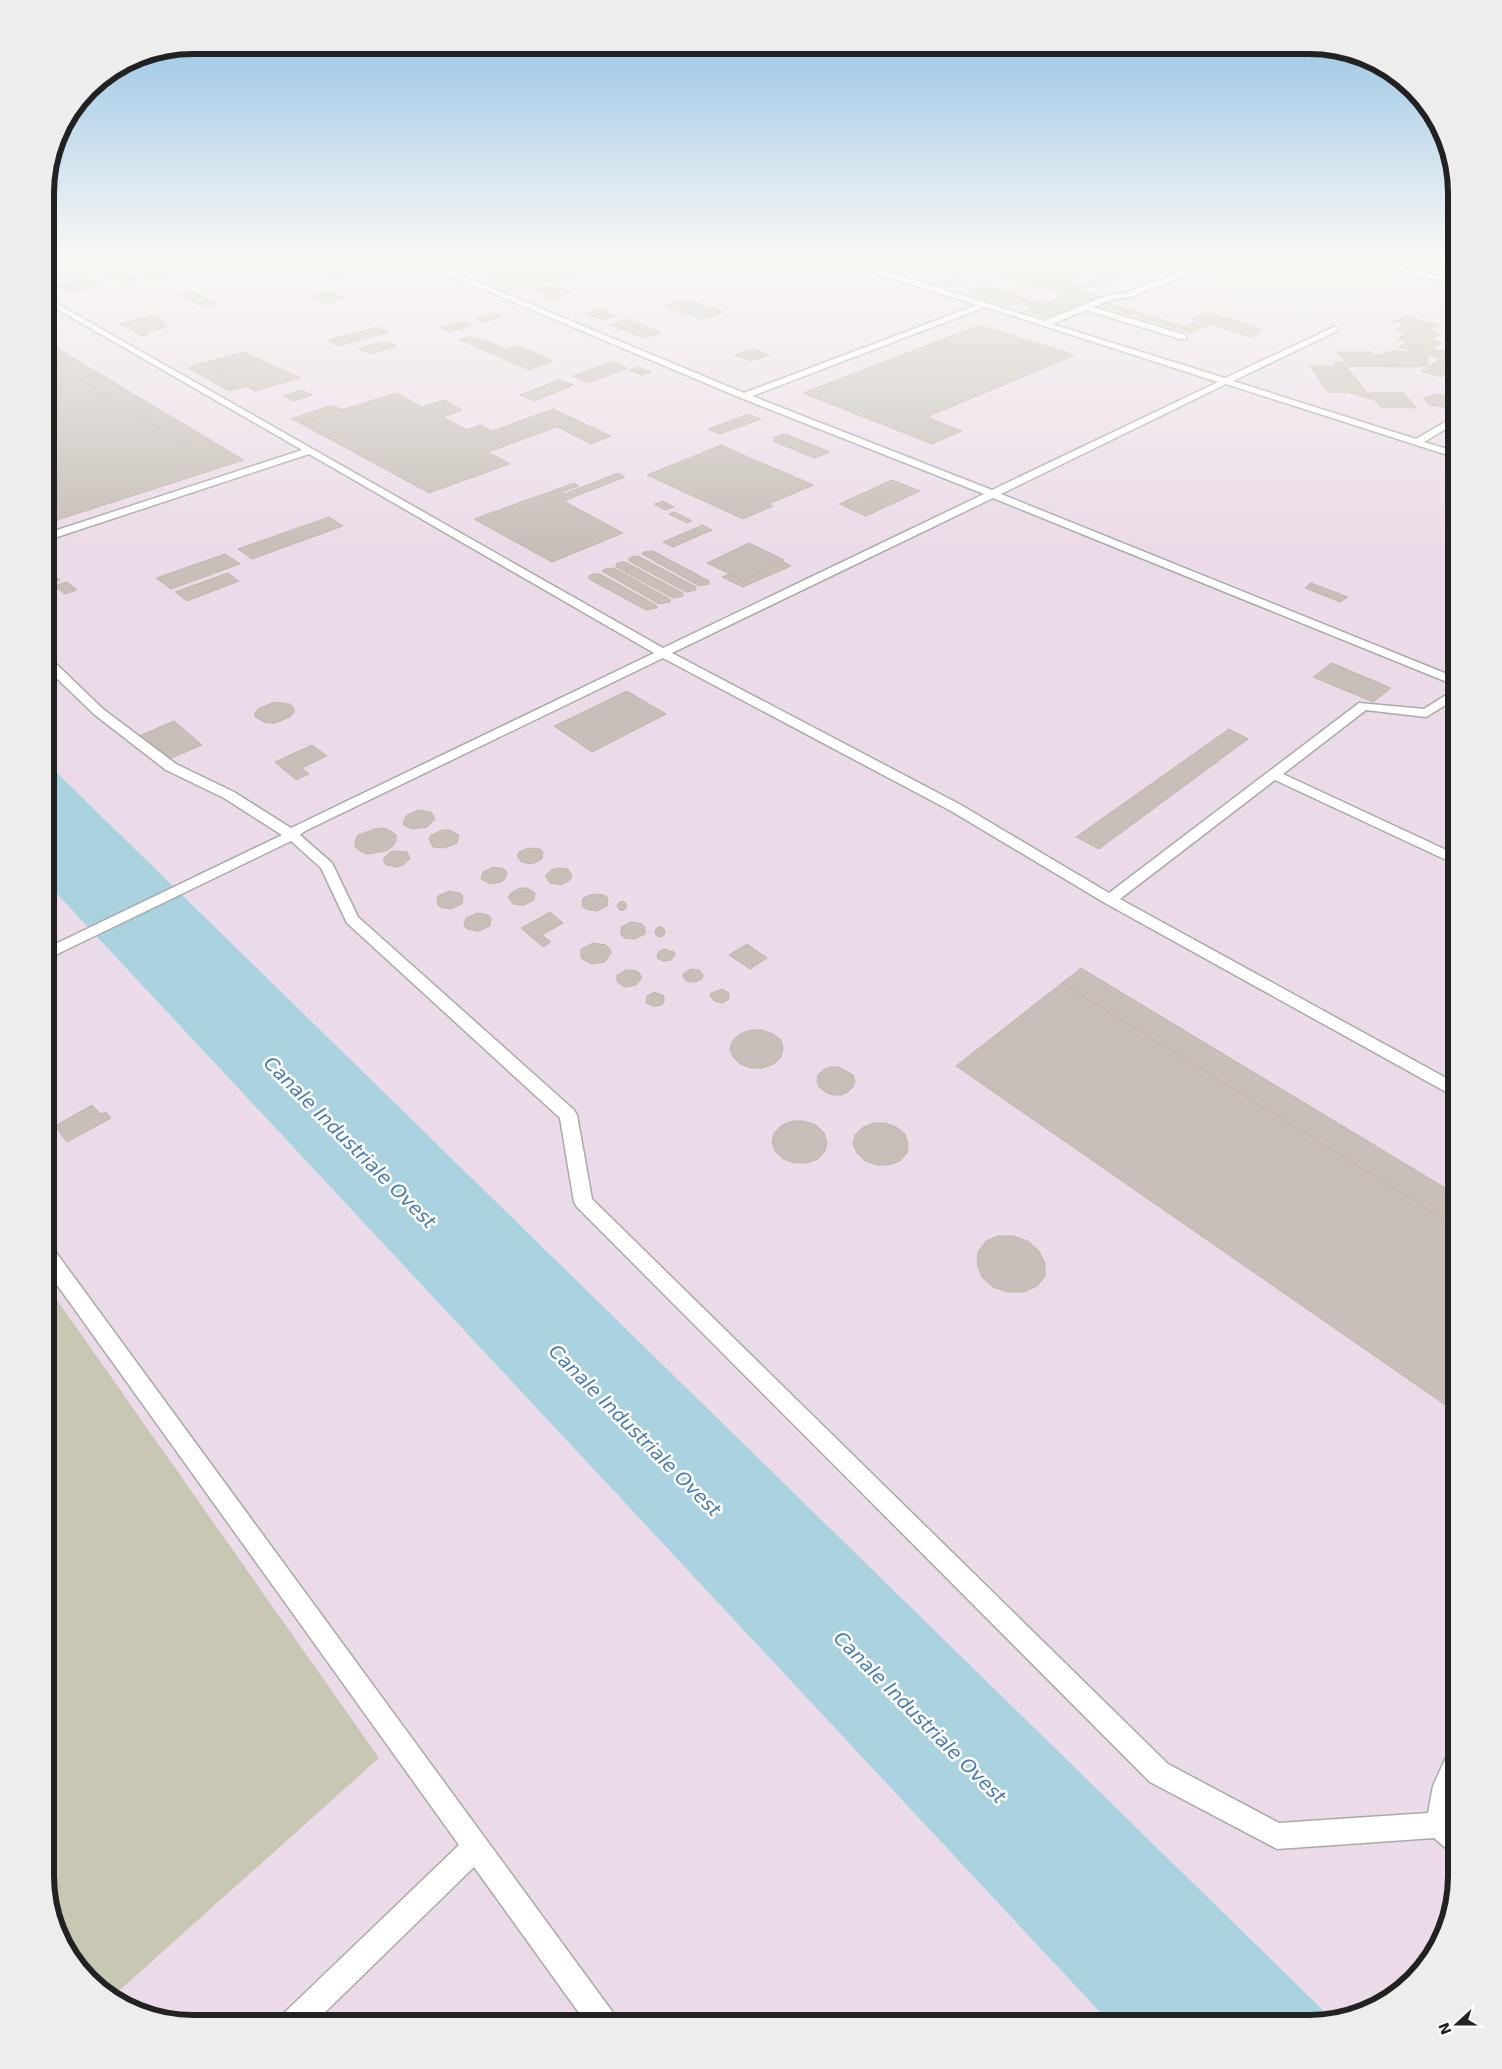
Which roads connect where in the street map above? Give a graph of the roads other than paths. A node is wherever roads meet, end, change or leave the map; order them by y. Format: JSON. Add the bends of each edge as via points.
{"nodes":[{"id":1,"x":140,"y":354,"type":"edge"},
{"id":2,"x":643,"y":354,"type":"edge"},
{"id":3,"x":856,"y":354,"type":"edge"},
{"id":4,"x":1137,"y":354,"type":"edge"},
{"id":5,"x":1284,"y":354,"type":"edge"},
{"id":6,"x":1225,"y":382,"type":"junction"},
{"id":7,"x":744,"y":396,"type":"junction"},
{"id":8,"x":1448,"y":423,"type":"edge"},
{"id":9,"x":1417,"y":442,"type":"junction"},
{"id":10,"x":310,"y":451,"type":"junction"},
{"id":11,"x":1448,"y":452,"type":"edge"},
{"id":12,"x":995,"y":495,"type":"junction"},
{"id":13,"x":54,"y":535,"type":"edge"},
{"id":14,"x":663,"y":653,"type":"junction"},
{"id":15,"x":54,"y":669,"type":"edge"},
{"id":16,"x":1448,"y":678,"type":"edge"},
{"id":17,"x":1448,"y":698,"type":"edge"},
{"id":18,"x":1274,"y":774,"type":"junction"},
{"id":19,"x":292,"y":836,"type":"junction"},
{"id":20,"x":1448,"y":857,"type":"edge"},
{"id":21,"x":1110,"y":900,"type":"junction"},
{"id":22,"x":54,"y":951,"type":"edge"},
{"id":23,"x":1448,"y":1087,"type":"edge"},
{"id":24,"x":54,"y":1265,"type":"edge"},
{"id":25,"x":1448,"y":1780,"type":"edge"},
{"id":26,"x":1438,"y":1825,"type":"junction"},
{"id":27,"x":1448,"y":1833,"type":"edge"},
{"id":28,"x":476,"y":1847,"type":"junction"},
{"id":29,"x":302,"y":2015,"type":"edge"},
{"id":30,"x":597,"y":2015,"type":"edge"}],
"edges":[{"from":1,"to":10,"type":"lane"},
{"from":2,"to":7,"type":"lane"},
{"from":3,"to":7,"type":"lane"},
{"from":4,"to":6,"type":"lane"},
{"from":5,"to":6,"type":"lane"},
{"from":6,"to":9,"type":"lane"},
{"from":6,"to":12,"type":"lane"},
{"from":7,"to":12,"type":"lane"},
{"from":8,"to":9,"type":"lane"},
{"from":9,"to":11,"type":"lane"},
{"from":10,"to":13,"type":"lane"},
{"from":10,"to":14,"type":"lane"},
{"from":12,"to":14,"type":"lane"},
{"from":12,"to":16,"type":"lane"},
{"from":14,"to":19,"type":"lane","via":[[300,828]]},
{"from":14,"to":21,"type":"lane","via":[[956,808]]},
{"from":15,"to":19,"type":"lane","via":[[99,712],[171,767],[229,795]]},
{"from":17,"to":18,"type":"lane","via":[[1426,713],[1363,706]]},
{"from":18,"to":20,"type":"lane"},
{"from":18,"to":21,"type":"lane"},
{"from":19,"to":22,"type":"lane"},
{"from":19,"to":26,"type":"lane","via":[[327,866],[352,920],[568,1116],[583,1202],[1159,1773],[1277,1836]]},
{"from":21,"to":23,"type":"lane"},
{"from":24,"to":28,"type":"lane"},
{"from":25,"to":26,"type":"lane"},
{"from":26,"to":27,"type":"lane"},
{"from":28,"to":29,"type":"lane"},
{"from":28,"to":30,"type":"lane"}]}
